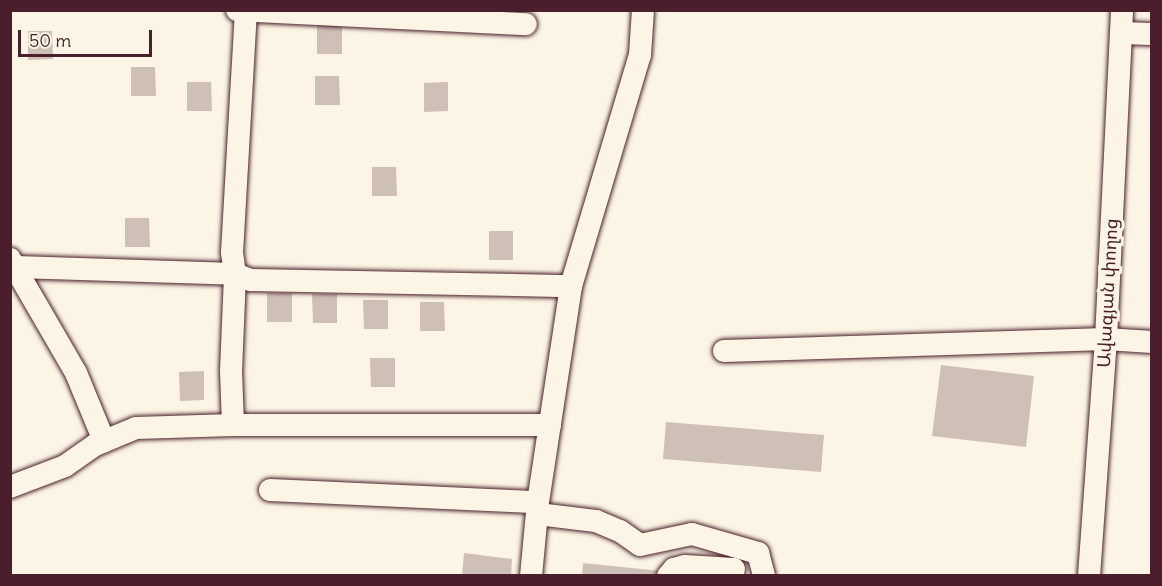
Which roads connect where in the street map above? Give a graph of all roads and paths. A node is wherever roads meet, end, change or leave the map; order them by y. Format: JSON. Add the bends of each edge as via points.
{"nodes":[{"id":1,"x":237,"y":10,"type":"edge"},
{"id":2,"x":643,"y":10,"type":"edge"},
{"id":3,"x":246,"y":11,"type":"edge"},
{"id":4,"x":1121,"y":22,"type":"edge"},
{"id":5,"x":526,"y":24,"type":"dead end"},
{"id":6,"x":1152,"y":34,"type":"edge"},
{"id":7,"x":13,"y":263,"type":"edge"},
{"id":8,"x":235,"y":274,"type":"junction"},
{"id":9,"x":571,"y":286,"type":"junction"},
{"id":10,"x":1106,"y":339,"type":"junction"},
{"id":11,"x":1152,"y":342,"type":"edge"},
{"id":12,"x":723,"y":351,"type":"dead end"},
{"id":13,"x":233,"y":425,"type":"junction"},
{"id":14,"x":550,"y":425,"type":"junction"},
{"id":15,"x":104,"y":441,"type":"junction"},
{"id":16,"x":10,"y":487,"type":"edge"},
{"id":17,"x":270,"y":490,"type":"dead end"},
{"id":18,"x":538,"y":508,"type":"junction"},
{"id":19,"x":734,"y":569,"type":"dead end"},
{"id":20,"x":531,"y":576,"type":"edge"},
{"id":21,"x":668,"y":576,"type":"edge"},
{"id":22,"x":764,"y":576,"type":"edge"},
{"id":23,"x":1089,"y":576,"type":"edge"}],
"edges":[{"from":1,"to":3,"type":"street"},
{"from":2,"to":9,"type":"street","via":[[640,55]]},
{"from":3,"to":5,"type":"street"},
{"from":3,"to":8,"type":"street","via":[[232,253]]},
{"from":4,"to":6,"type":"street"},
{"from":4,"to":10,"type":"street","name":"Ավագյան փողոց"},
{"from":7,"to":8,"type":"street"},
{"from":7,"to":15,"type":"street","via":[[76,373]]},
{"from":8,"to":9,"type":"street","via":[[251,279]]},
{"from":8,"to":13,"type":"street"},
{"from":9,"to":14,"type":"street"},
{"from":10,"to":11,"type":"street"},
{"from":10,"to":12,"type":"street"},
{"from":10,"to":23,"type":"street","name":"Ավագյան փողոց"},
{"from":13,"to":14,"type":"street"},
{"from":13,"to":15,"type":"street","via":[[136,428]]},
{"from":14,"to":18,"type":"street"},
{"from":15,"to":16,"type":"street","via":[[65,466]]},
{"from":17,"to":18,"type":"street"},
{"from":18,"to":20,"type":"street"},
{"from":18,"to":22,"type":"street","via":[[596,521],[640,545],[692,534],[758,554]]},
{"from":19,"to":21,"type":"street","via":[[685,566]]}]}
